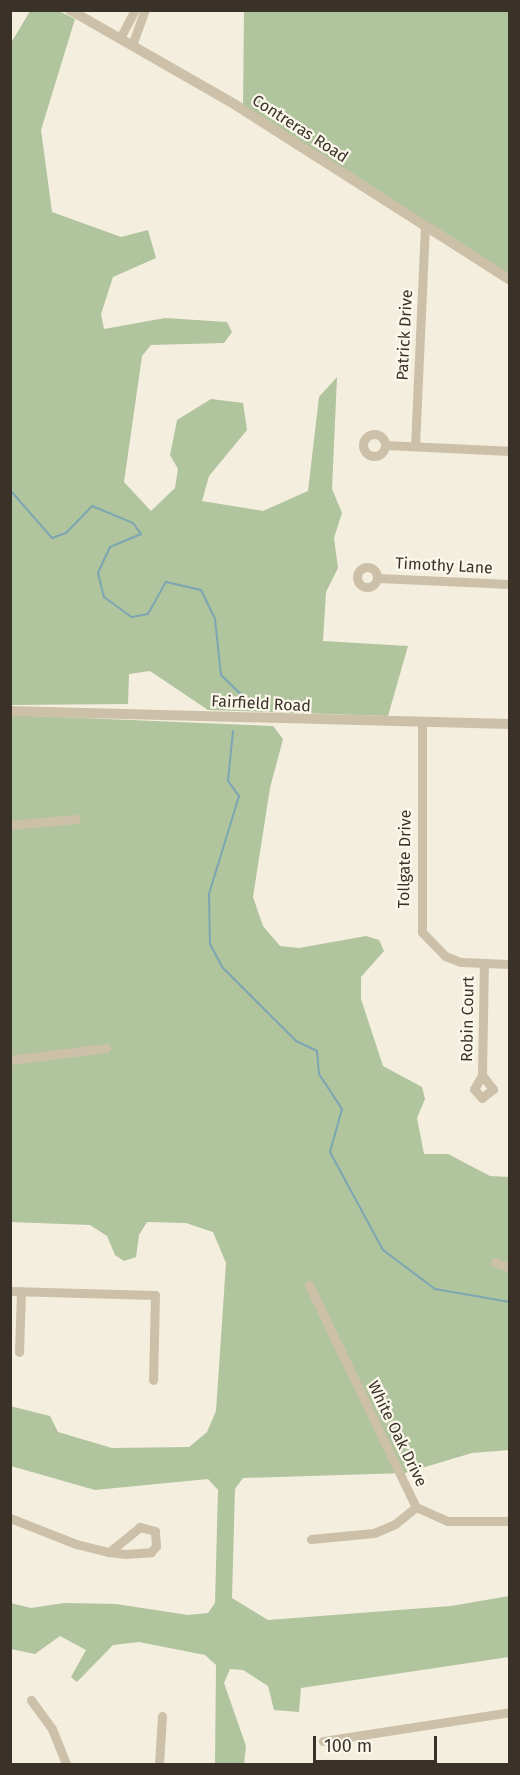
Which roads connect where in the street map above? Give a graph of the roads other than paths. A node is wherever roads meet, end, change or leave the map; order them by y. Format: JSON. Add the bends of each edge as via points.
{"nodes":[{"id":1,"x":70,"y":10,"type":"edge"},
{"id":2,"x":135,"y":10,"type":"edge"},
{"id":3,"x":145,"y":10,"type":"edge"},
{"id":4,"x":120,"y":38,"type":"junction"},
{"id":5,"x":132,"y":45,"type":"junction"},
{"id":6,"x":425,"y":226,"type":"junction"},
{"id":7,"x":510,"y":280,"type":"edge"},
{"id":8,"x":385,"y":445,"type":"dead end"},
{"id":9,"x":415,"y":446,"type":"junction"},
{"id":10,"x":510,"y":451,"type":"edge"},
{"id":11,"x":378,"y":578,"type":"dead end"},
{"id":12,"x":510,"y":584,"type":"edge"},
{"id":13,"x":10,"y":711,"type":"edge"},
{"id":14,"x":422,"y":723,"type":"junction"},
{"id":15,"x":510,"y":724,"type":"edge"},
{"id":16,"x":76,"y":819,"type":"dead end"},
{"id":17,"x":10,"y":825,"type":"edge"},
{"id":18,"x":484,"y":964,"type":"junction"},
{"id":19,"x":510,"y":964,"type":"edge"},
{"id":20,"x":106,"y":1048,"type":"dead end"},
{"id":21,"x":10,"y":1059,"type":"edge"},
{"id":22,"x":482,"y":1075,"type":"dead end"},
{"id":23,"x":495,"y":1262,"type":"dead end"},
{"id":24,"x":510,"y":1268,"type":"edge"},
{"id":25,"x":309,"y":1285,"type":"dead end"},
{"id":26,"x":10,"y":1291,"type":"edge"},
{"id":27,"x":21,"y":1292,"type":"junction"},
{"id":28,"x":19,"y":1352,"type":"dead end"},
{"id":29,"x":153,"y":1380,"type":"dead end"},
{"id":30,"x":416,"y":1507,"type":"junction"},
{"id":31,"x":10,"y":1518,"type":"edge"},
{"id":32,"x":510,"y":1521,"type":"edge"},
{"id":33,"x":311,"y":1539,"type":"dead end"},
{"id":34,"x":109,"y":1552,"type":"junction"},
{"id":35,"x":31,"y":1700,"type":"dead end"},
{"id":36,"x":510,"y":1712,"type":"edge"},
{"id":37,"x":162,"y":1716,"type":"dead end"},
{"id":38,"x":323,"y":1742,"type":"dead end"},
{"id":39,"x":66,"y":1764,"type":"edge"},
{"id":40,"x":159,"y":1764,"type":"edge"}],
"edges":[{"from":1,"to":4,"type":"street","name":"Contreras Road"},
{"from":2,"to":4,"type":"street"},
{"from":3,"to":5,"type":"street"},
{"from":4,"to":5,"type":"street","name":"Contreras Road"},
{"from":5,"to":6,"type":"street","name":"Contreras Road"},
{"from":6,"to":7,"type":"street","name":"Contreras Road"},
{"from":6,"to":9,"type":"street","name":"Patrick Drive"},
{"from":8,"to":9,"type":"street"},
{"from":9,"to":10,"type":"street"},
{"from":11,"to":12,"type":"street","name":"Timothy Lane"},
{"from":13,"to":14,"type":"street","name":"Fairfield Road"},
{"from":14,"to":15,"type":"street","name":"Fairfield Road"},
{"from":14,"to":18,"type":"street","name":"Tollgate Drive","via":[[422,932],[445,956]]},
{"from":16,"to":17,"type":"street"},
{"from":18,"to":19,"type":"street","name":"Tollgate Drive"},
{"from":18,"to":22,"type":"street","name":"Robin Court"},
{"from":20,"to":21,"type":"street"},
{"from":23,"to":24,"type":"street"},
{"from":25,"to":30,"type":"street","name":"White Oak Drive"},
{"from":26,"to":27,"type":"street"},
{"from":27,"to":28,"type":"street"},
{"from":27,"to":29,"type":"street","via":[[154,1294]]},
{"from":30,"to":32,"type":"street","name":"White Oak Drive","via":[[447,1521]]},
{"from":30,"to":33,"type":"street","via":[[374,1533]]},
{"from":31,"to":34,"type":"street"},
{"from":34,"to":34,"type":"street","via":[[140,1527],[155,1531],[156,1546],[151,1552]]},
{"from":35,"to":39,"type":"street","via":[[52,1729]]},
{"from":36,"to":38,"type":"street"},
{"from":37,"to":40,"type":"street"}]}
